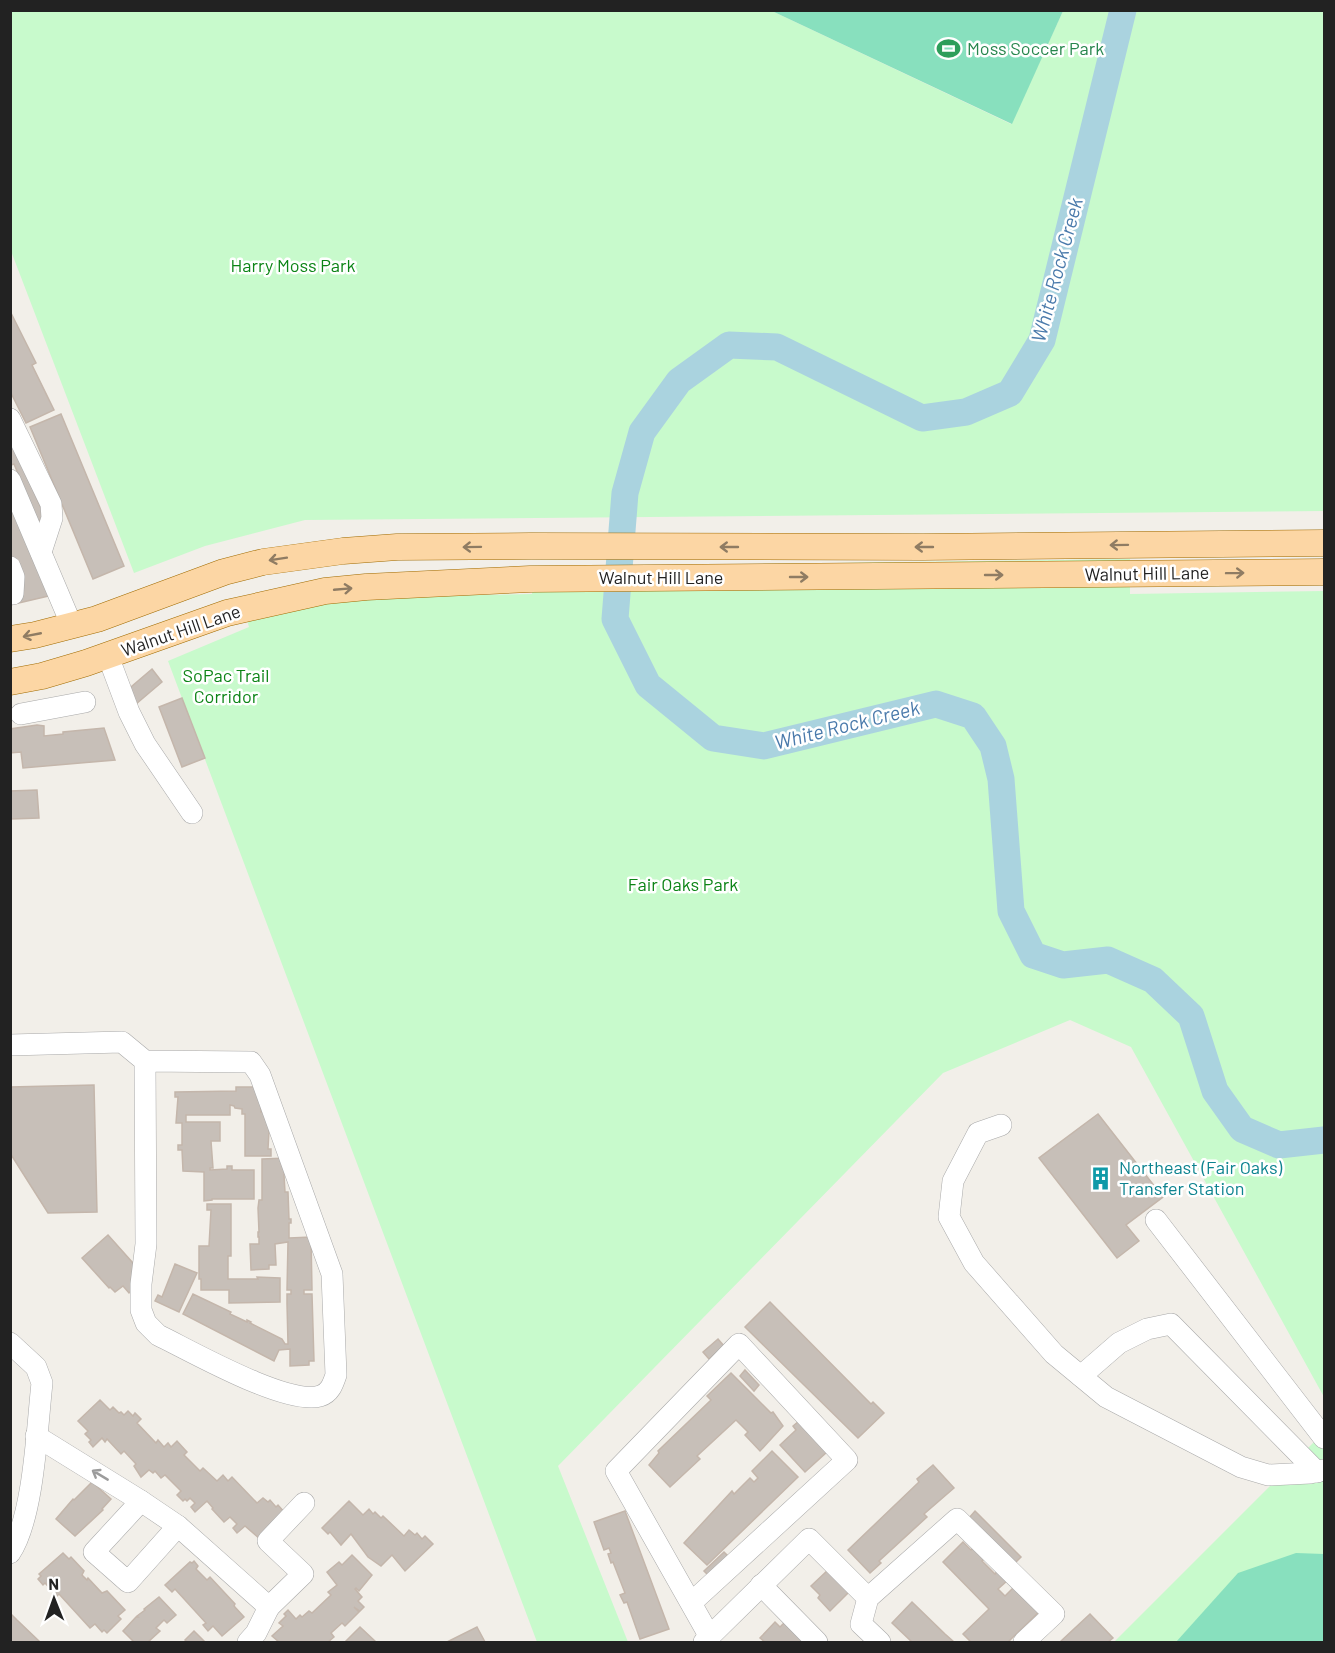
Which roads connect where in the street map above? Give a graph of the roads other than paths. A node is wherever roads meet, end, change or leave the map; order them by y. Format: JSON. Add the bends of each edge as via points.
{"nodes":[{"id":1,"x":10,"y":419,"type":"edge"},
{"id":2,"x":11,"y":481,"type":"edge"},
{"id":3,"x":1324,"y":543,"type":"edge"},
{"id":4,"x":41,"y":552,"type":"junction"},
{"id":5,"x":10,"y":567,"type":"edge"},
{"id":6,"x":1324,"y":572,"type":"edge"},
{"id":7,"x":10,"y":594,"type":"edge"},
{"id":8,"x":72,"y":626,"type":"junction"},
{"id":9,"x":10,"y":639,"type":"edge"},
{"id":10,"x":97,"y":660,"type":"junction"},
{"id":11,"x":15,"y":681,"type":"edge"},
{"id":12,"x":85,"y":702,"type":"dead end"},
{"id":13,"x":16,"y":716,"type":"edge"},
{"id":14,"x":192,"y":813,"type":"dead end"},
{"id":15,"x":10,"y":1044,"type":"edge"},
{"id":16,"x":146,"y":1061,"type":"junction"},
{"id":17,"x":1001,"y":1125,"type":"dead end"},
{"id":18,"x":1155,"y":1220,"type":"dead end"},
{"id":19,"x":10,"y":1343,"type":"edge"},
{"id":20,"x":1081,"y":1376,"type":"junction"},
{"id":21,"x":36,"y":1436,"type":"junction"},
{"id":22,"x":1324,"y":1438,"type":"edge"},
{"id":23,"x":1321,"y":1471,"type":"edge"},
{"id":24,"x":141,"y":1501,"type":"junction"},
{"id":25,"x":304,"y":1503,"type":"dead end"},
{"id":26,"x":16,"y":1519,"type":"edge"},
{"id":27,"x":178,"y":1526,"type":"junction"},
{"id":28,"x":10,"y":1553,"type":"edge"},
{"id":29,"x":761,"y":1585,"type":"junction"},
{"id":30,"x":868,"y":1598,"type":"junction"},
{"id":31,"x":692,"y":1603,"type":"junction"},
{"id":32,"x":269,"y":1607,"type":"junction"},
{"id":33,"x":707,"y":1640,"type":"edge"},
{"id":34,"x":248,"y":1642,"type":"edge"},
{"id":35,"x":817,"y":1642,"type":"edge"},
{"id":36,"x":880,"y":1642,"type":"edge"},
{"id":37,"x":1024,"y":1642,"type":"edge"}],
"edges":[{"from":1,"to":4,"type":"street","via":[[51,504],[52,518]]},
{"from":2,"to":4,"type":"street"},
{"from":3,"to":8,"type":"main road","name":"Walnut Hill Lane","one_way":true,"via":[[375,549],[263,562]]},
{"from":4,"to":8,"type":"street"},
{"from":5,"to":7,"type":"street","via":[[15,577]]},
{"from":10,"to":6,"type":"main road","name":"Walnut Hill Lane","one_way":true,"via":[[226,613],[325,591],[530,579]]},
{"from":8,"to":9,"type":"main road","name":"Walnut Hill Lane","one_way":true},
{"from":8,"to":10,"type":"main road"},
{"from":10,"to":11,"type":"main road","name":"Walnut Hill Lane"},
{"from":10,"to":14,"type":"street","via":[[145,744]]},
{"from":11,"to":13,"type":"street","via":[[23,708]]},
{"from":12,"to":13,"type":"street"},
{"from":15,"to":16,"type":"street","via":[[122,1042]]},
{"from":16,"to":16,"type":"street","via":[[146,1244],[141,1292],[146,1323],[158,1335],[259,1385],[304,1397],[321,1396],[332,1388],[336,1375],[332,1274],[260,1075],[251,1062]]},
{"from":17,"to":20,"type":"street","via":[[978,1133],[953,1182],[949,1217],[974,1263],[1054,1354]]},
{"from":18,"to":22,"type":"street"},
{"from":19,"to":21,"type":"street","via":[[36,1367],[42,1383]]},
{"from":20,"to":23,"type":"street","via":[[1106,1397],[1241,1467],[1268,1475]]},
{"from":20,"to":23,"type":"street","via":[[1119,1344],[1147,1329],[1171,1324]]},
{"from":24,"to":21,"type":"street","one_way":true},
{"from":21,"to":26,"type":"street","via":[[29,1494]]},
{"from":24,"to":27,"type":"street"},
{"from":24,"to":27,"type":"street","via":[[94,1552],[128,1581]]},
{"from":25,"to":32,"type":"street","via":[[268,1541],[303,1574]]},
{"from":26,"to":28,"type":"street"},
{"from":27,"to":32,"type":"street"},
{"from":29,"to":30,"type":"street","via":[[809,1539]]},
{"from":29,"to":33,"type":"street"},
{"from":29,"to":35,"type":"street"},
{"from":30,"to":36,"type":"street","via":[[861,1624]]},
{"from":30,"to":37,"type":"street","via":[[957,1519],[1054,1614]]},
{"from":31,"to":31,"type":"street","via":[[616,1471],[738,1344],[847,1460]]},
{"from":31,"to":33,"type":"street"},
{"from":32,"to":34,"type":"street"}]}
